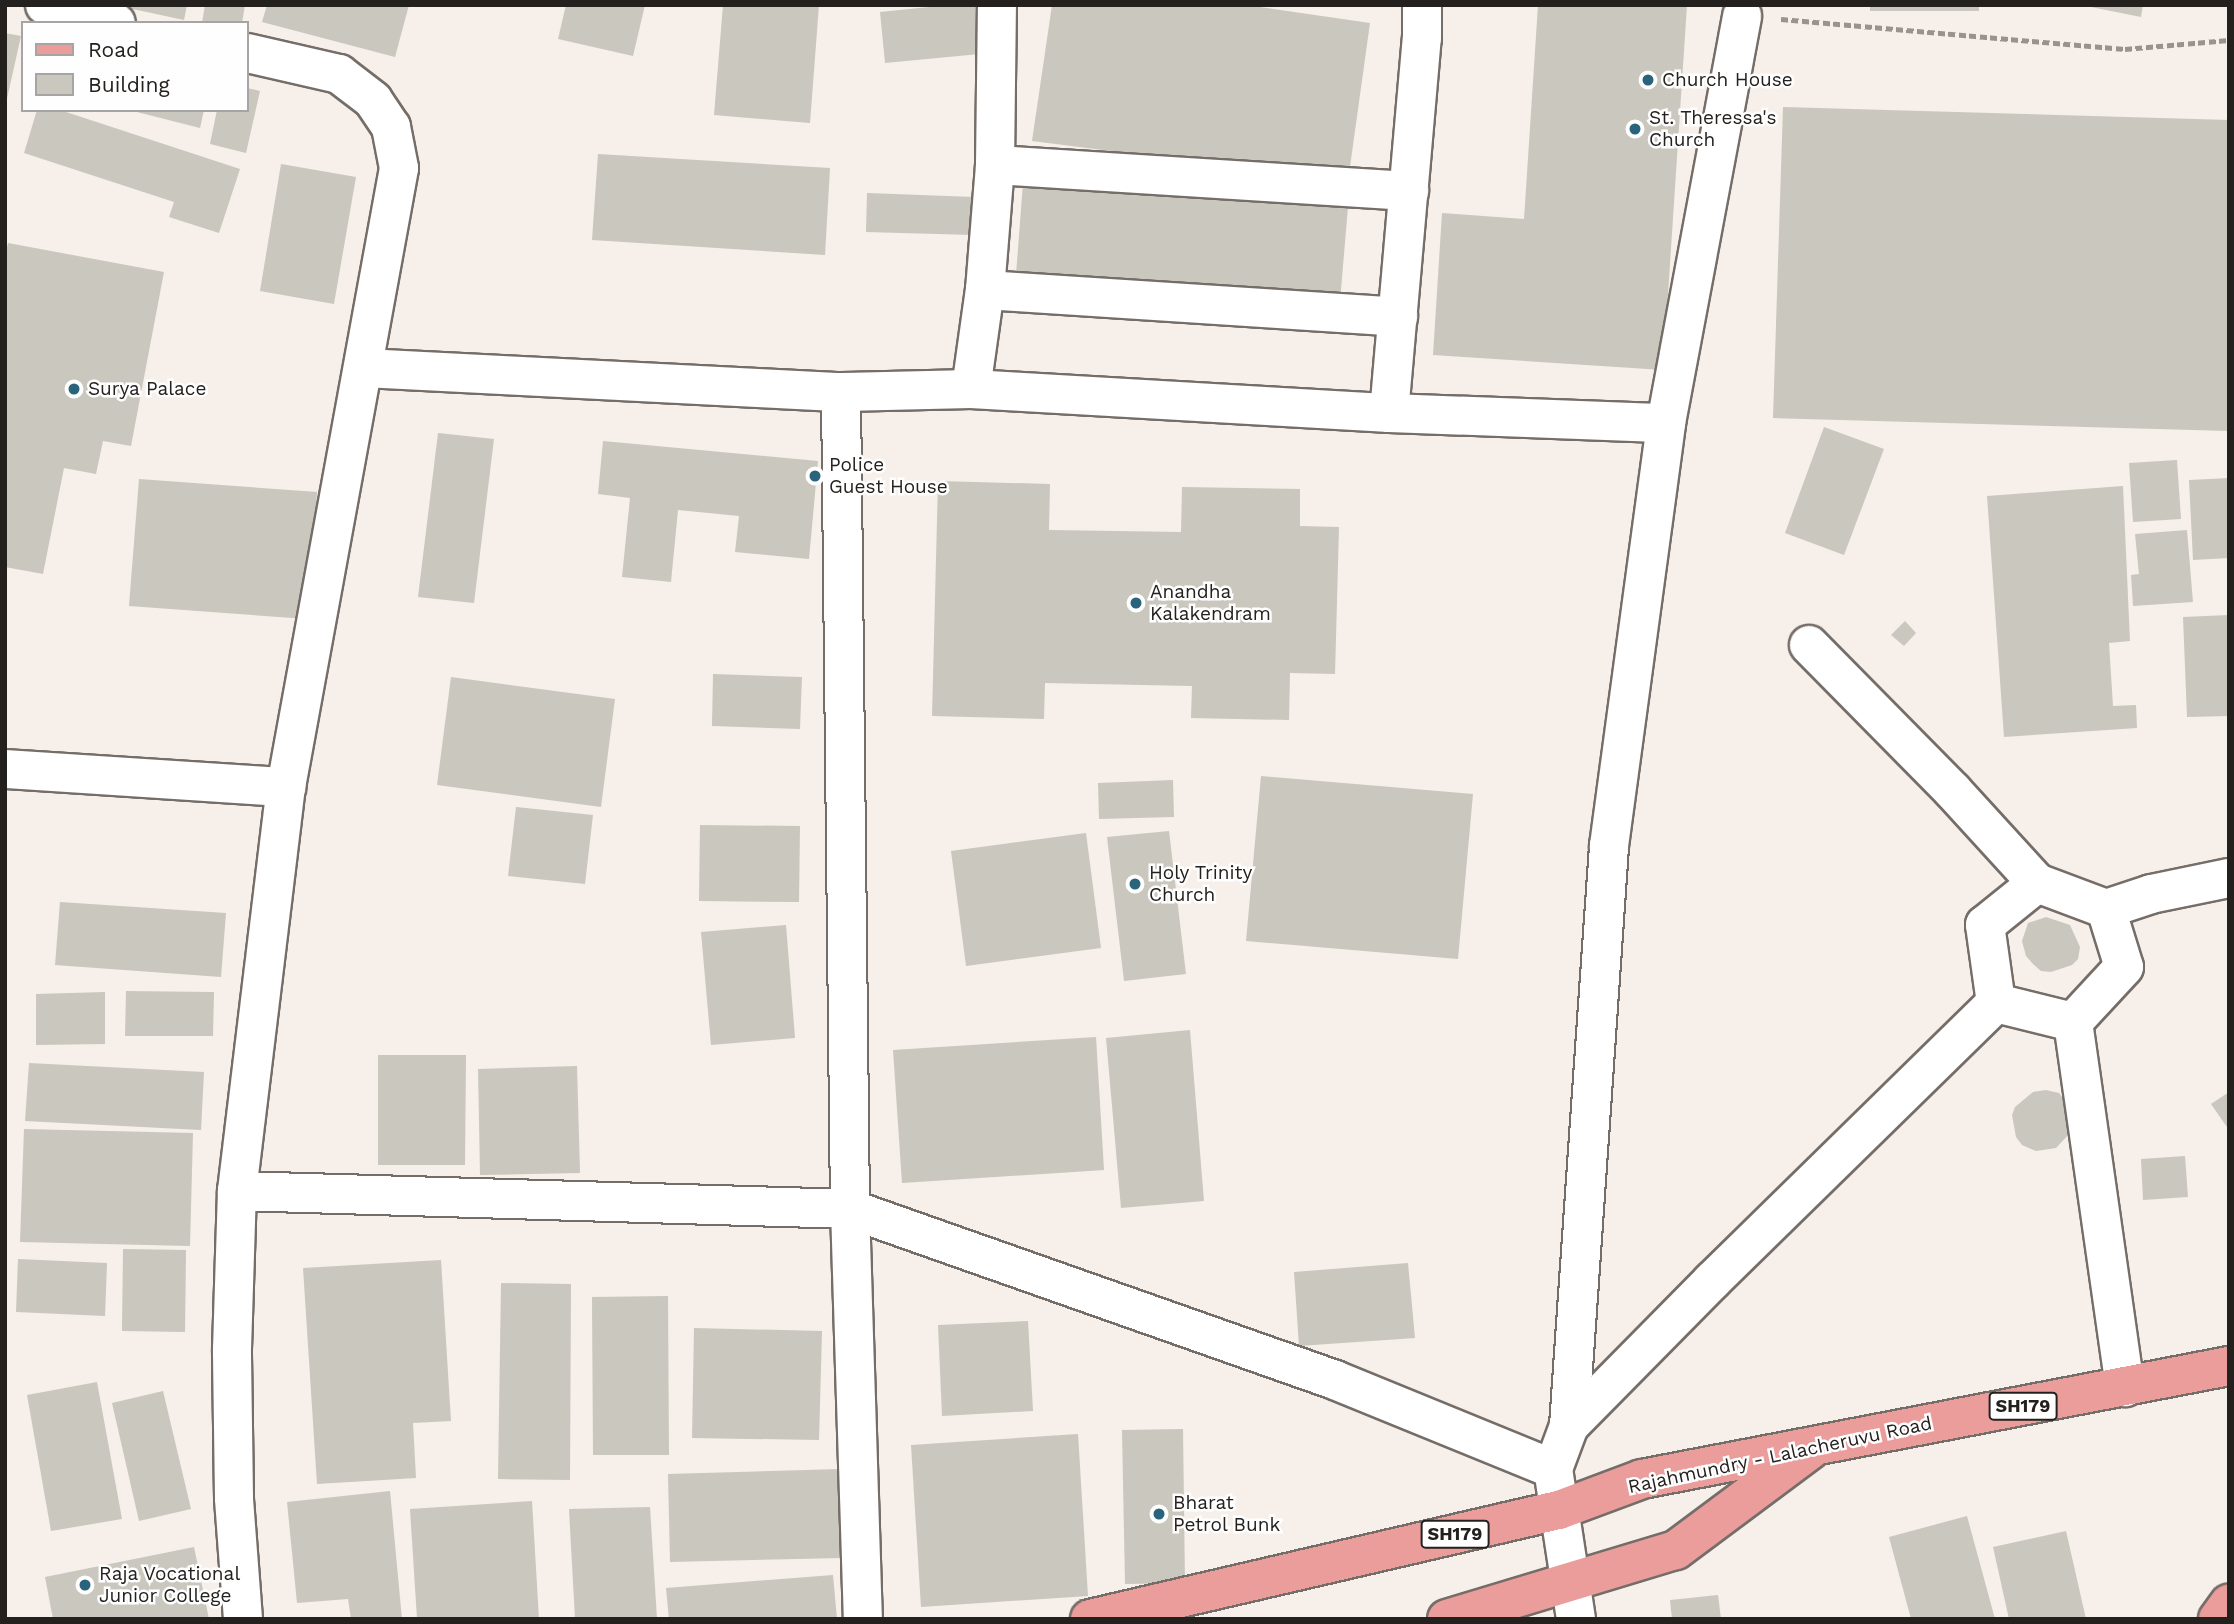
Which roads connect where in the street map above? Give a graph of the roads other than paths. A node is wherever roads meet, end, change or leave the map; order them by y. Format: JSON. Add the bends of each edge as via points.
{"nodes":[{"id":1,"x":45,"y":5,"type":"edge"},
{"id":2,"x":997,"y":5,"type":"edge"},
{"id":3,"x":1422,"y":5,"type":"edge"},
{"id":4,"x":1742,"y":16,"type":"road end"},
{"id":5,"x":108,"y":21,"type":"edge"},
{"id":6,"x":248,"y":53,"type":"edge"},
{"id":7,"x":995,"y":165,"type":"junction"},
{"id":8,"x":1409,"y":191,"type":"junction"},
{"id":9,"x":985,"y":290,"type":"junction"},
{"id":10,"x":1398,"y":317,"type":"junction"},
{"id":11,"x":364,"y":368,"type":"junction"},
{"id":12,"x":971,"y":389,"type":"junction"},
{"id":13,"x":841,"y":392,"type":"junction"},
{"id":14,"x":1389,"y":413,"type":"junction"},
{"id":15,"x":1666,"y":423,"type":"junction"},
{"id":16,"x":1809,"y":645,"type":"dead end"},
{"id":17,"x":5,"y":769,"type":"edge"},
{"id":18,"x":286,"y":787,"type":"junction"},
{"id":19,"x":2229,"y":878,"type":"edge"},
{"id":20,"x":2037,"y":883,"type":"junction"},
{"id":21,"x":2106,"y":909,"type":"junction"},
{"id":22,"x":1996,"y":1003,"type":"junction"},
{"id":23,"x":2073,"y":1022,"type":"junction"},
{"id":24,"x":237,"y":1191,"type":"junction"},
{"id":25,"x":850,"y":1209,"type":"junction"},
{"id":26,"x":2229,"y":1366,"type":"edge"},
{"id":27,"x":2125,"y":1387,"type":"junction"},
{"id":28,"x":1569,"y":1426,"type":"junction"},
{"id":29,"x":1817,"y":1444,"type":"junction"},
{"id":30,"x":1553,"y":1469,"type":"junction"},
{"id":31,"x":1559,"y":1510,"type":"junction"},
{"id":32,"x":1569,"y":1582,"type":"junction"},
{"id":33,"x":2229,"y":1604,"type":"edge"},
{"id":34,"x":243,"y":1619,"type":"edge"},
{"id":35,"x":863,"y":1619,"type":"edge"},
{"id":36,"x":1090,"y":1619,"type":"edge"},
{"id":37,"x":1447,"y":1619,"type":"edge"},
{"id":38,"x":1576,"y":1619,"type":"edge"},
{"id":39,"x":2218,"y":1619,"type":"edge"}],
"edges":[{"from":1,"to":5,"type":"street"},
{"from":2,"to":7,"type":"street"},
{"from":3,"to":8,"type":"street"},
{"from":4,"to":15,"type":"street"},
{"from":6,"to":11,"type":"street","via":[[339,74],[373,100],[391,127],[399,168]]},
{"from":7,"to":8,"type":"street"},
{"from":7,"to":9,"type":"street"},
{"from":8,"to":10,"type":"street"},
{"from":9,"to":10,"type":"street"},
{"from":9,"to":12,"type":"street"},
{"from":10,"to":14,"type":"street"},
{"from":11,"to":13,"type":"street"},
{"from":11,"to":18,"type":"street"},
{"from":12,"to":13,"type":"street"},
{"from":12,"to":14,"type":"street"},
{"from":13,"to":25,"type":"street"},
{"from":14,"to":15,"type":"street"},
{"from":15,"to":28,"type":"street","via":[[1609,846]]},
{"from":16,"to":20,"type":"street"},
{"from":17,"to":18,"type":"street"},
{"from":18,"to":24,"type":"street"},
{"from":19,"to":21,"type":"street","via":[[2151,894]]},
{"from":20,"to":21,"type":"street"},
{"from":20,"to":22,"type":"street","via":[[1985,925]]},
{"from":21,"to":23,"type":"street","via":[[2124,967]]},
{"from":22,"to":23,"type":"street"},
{"from":22,"to":28,"type":"street"},
{"from":23,"to":27,"type":"street"},
{"from":24,"to":25,"type":"street"},
{"from":24,"to":34,"type":"street","via":[[234,1498]]},
{"from":25,"to":30,"type":"street","via":[[1335,1380]]},
{"from":25,"to":35,"type":"street"},
{"from":26,"to":27,"type":"main road","name":"Rajahmundry - Lalacheruvu Road","number":"SH179"},
{"from":27,"to":29,"type":"main road","name":"Rajahmundry - Lalacheruvu Road","number":"SH179"},
{"from":28,"to":30,"type":"street"},
{"from":29,"to":31,"type":"main road","name":"Rajahmundry - Lalacheruvu Road","number":"SH179","via":[[1642,1479]]},
{"from":29,"to":32,"type":"main road","number":"SH179","via":[[1676,1550]]},
{"from":30,"to":31,"type":"street"},
{"from":31,"to":32,"type":"street"},
{"from":31,"to":36,"type":"main road","name":"Rajahmundry - Lalacheruvu Road","number":"SH179"},
{"from":32,"to":37,"type":"main road","number":"SH179"},
{"from":32,"to":38,"type":"street"},
{"from":33,"to":39,"type":"main road"}]}
